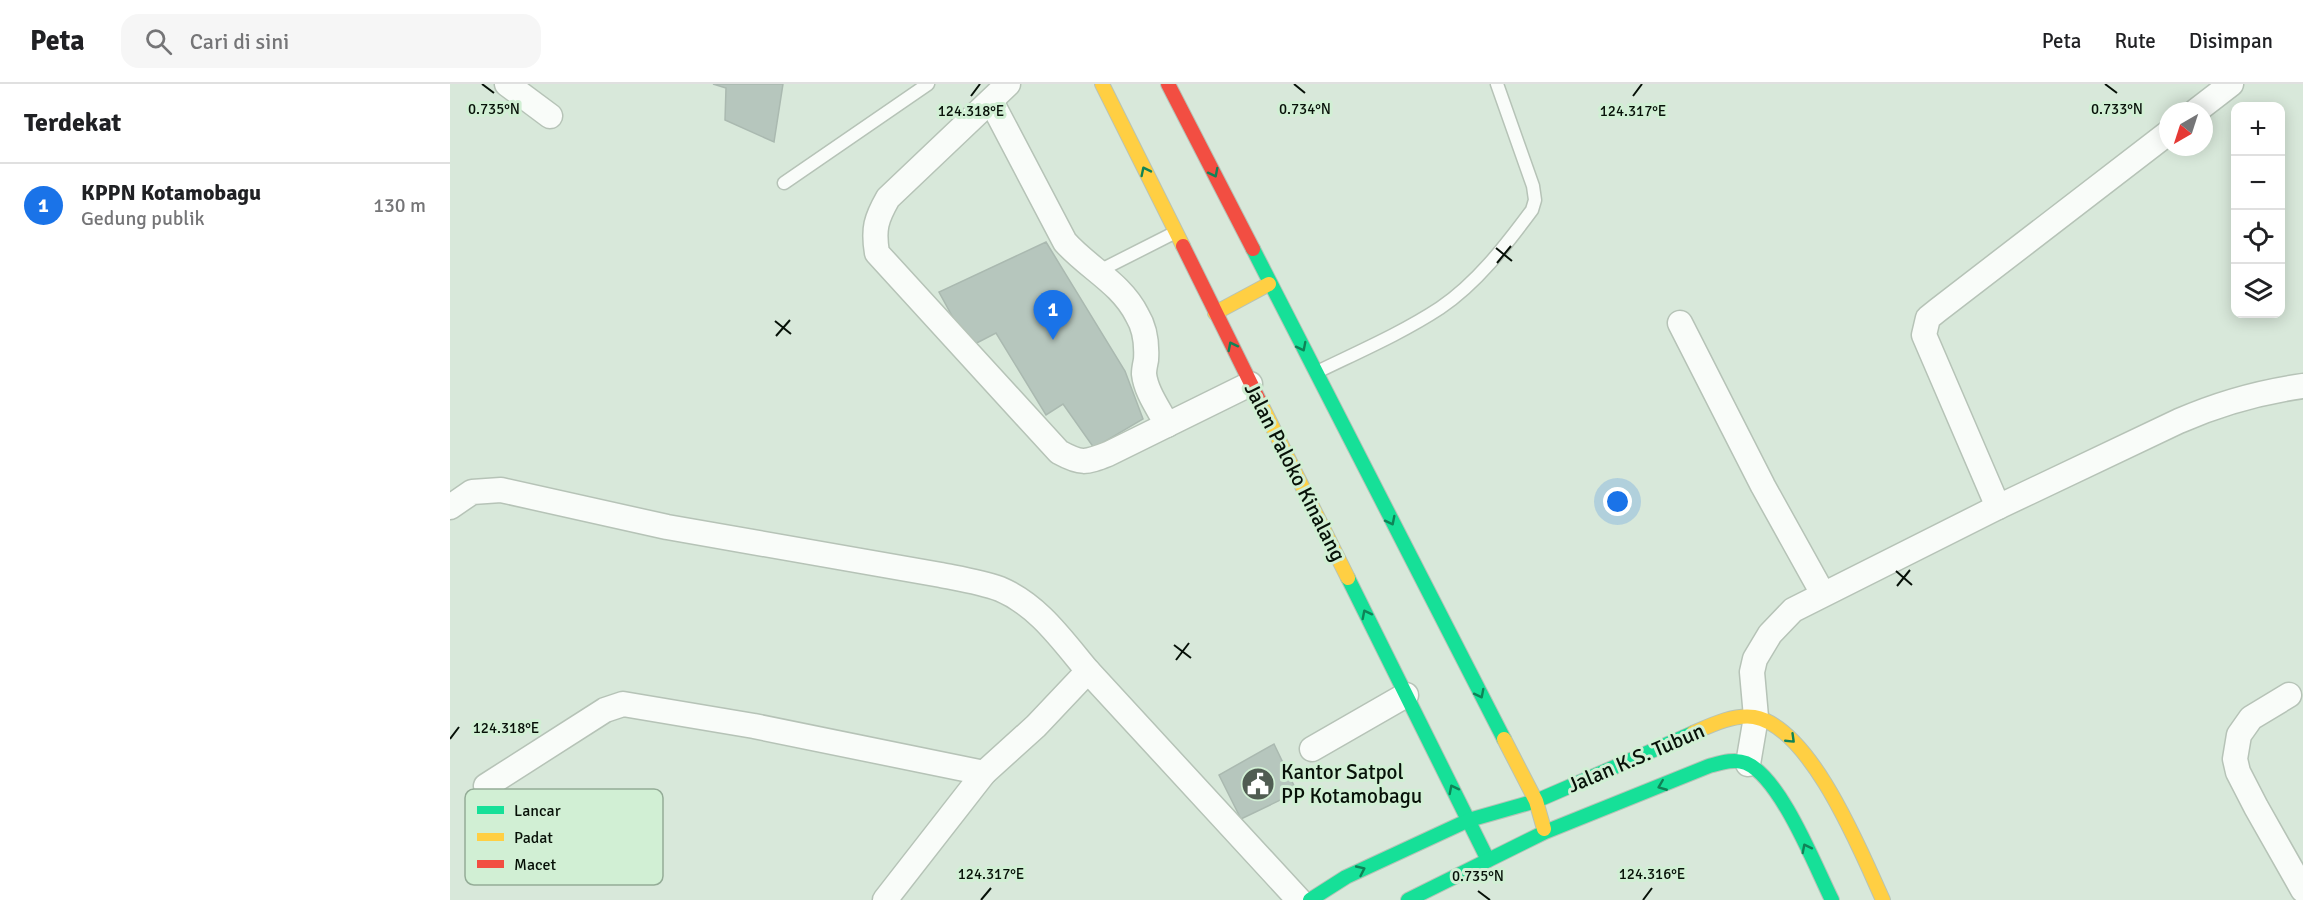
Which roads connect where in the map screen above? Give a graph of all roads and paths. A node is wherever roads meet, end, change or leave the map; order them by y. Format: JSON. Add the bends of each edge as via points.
{"nodes":[{"id":1,"x":507,"y":84,"type":"edge"},
{"id":2,"x":928,"y":84,"type":"edge"},
{"id":3,"x":1008,"y":84,"type":"edge"},
{"id":4,"x":1102,"y":84,"type":"edge"},
{"id":5,"x":1168,"y":84,"type":"edge"},
{"id":6,"x":1497,"y":84,"type":"edge"},
{"id":7,"x":2231,"y":84,"type":"edge"},
{"id":8,"x":991,"y":101,"type":"junction"},
{"id":9,"x":2208,"y":102,"type":"edge"},
{"id":10,"x":550,"y":116,"type":"dead end"},
{"id":11,"x":2159,"y":140,"type":"edge"},
{"id":12,"x":784,"y":183,"type":"dead end"},
{"id":13,"x":1175,"y":232,"type":"junction"},
{"id":14,"x":1099,"y":271,"type":"junction"},
{"id":15,"x":1269,"y":284,"type":"junction"},
{"id":16,"x":1215,"y":313,"type":"junction"},
{"id":17,"x":1680,"y":323,"type":"dead end"},
{"id":18,"x":1315,"y":373,"type":"junction"},
{"id":19,"x":1251,"y":384,"type":"junction"},
{"id":20,"x":2303,"y":386,"type":"edge"},
{"id":21,"x":1167,"y":425,"type":"junction"},
{"id":22,"x":450,"y":507,"type":"edge"},
{"id":23,"x":1998,"y":507,"type":"junction"},
{"id":24,"x":1823,"y":594,"type":"junction"},
{"id":25,"x":1088,"y":671,"type":"junction"},
{"id":26,"x":1406,"y":695,"type":"junction"},
{"id":27,"x":2289,"y":695,"type":"dead end"},
{"id":28,"x":1756,"y":717,"type":"junction"},
{"id":29,"x":1312,"y":749,"type":"dead end"},
{"id":30,"x":1748,"y":764,"type":"junction"},
{"id":31,"x":984,"y":772,"type":"junction"},
{"id":32,"x":486,"y":786,"type":"dead end"},
{"id":33,"x":1536,"y":801,"type":"junction"},
{"id":34,"x":1469,"y":820,"type":"junction"},
{"id":35,"x":1545,"y":832,"type":"junction"},
{"id":36,"x":1488,"y":860,"type":"junction"},
{"id":37,"x":2303,"y":890,"type":"edge"},
{"id":38,"x":885,"y":900,"type":"edge"},
{"id":39,"x":1299,"y":900,"type":"edge"},
{"id":40,"x":1310,"y":900,"type":"edge"},
{"id":41,"x":1408,"y":900,"type":"edge"},
{"id":42,"x":1832,"y":900,"type":"edge"},
{"id":43,"x":1883,"y":900,"type":"edge"}],
"edges":[{"from":1,"to":10,"type":"street"},
{"from":2,"to":12,"type":"lane"},
{"from":3,"to":8,"type":"street"},
{"from":13,"to":4,"type":"main road","name":"Jalan Paloko Kinalang","one_way":true},
{"from":5,"to":15,"type":"main road","one_way":true},
{"from":6,"to":18,"type":"lane","via":[[1533,186],[1532,210],[1472,282],[1441,307]]},
{"from":7,"to":9,"type":"street"},
{"from":8,"to":14,"type":"street","via":[[1065,242],[1079,258]]},
{"from":8,"to":21,"type":"street","via":[[888,198],[877,218],[877,253],[1059,452],[1087,462]]},
{"from":11,"to":23,"type":"street","via":[[1926,322],[1924,335]]},
{"from":13,"to":14,"type":"lane"},
{"from":13,"to":16,"type":"main road","name":"Jalan Paloko Kinalang"},
{"from":14,"to":21,"type":"street","via":[[1128,299],[1138,316],[1144,333],[1146,386]]},
{"from":15,"to":16,"type":"main road"},
{"from":15,"to":18,"type":"main road","one_way":true},
{"from":19,"to":16,"type":"main road","name":"Jalan Paloko Kinalang","one_way":true},
{"from":17,"to":24,"type":"street"},
{"from":18,"to":33,"type":"main road","one_way":true},
{"from":19,"to":21,"type":"street"},
{"from":26,"to":19,"type":"main road","name":"Jalan Paloko Kinalang","one_way":true},
{"from":20,"to":23,"type":"street","via":[[2276,389],[2208,408]]},
{"from":22,"to":25,"type":"street","via":[[472,492],[501,490],[668,527],[981,583],[1022,601]]},
{"from":23,"to":24,"type":"street"},
{"from":24,"to":28,"type":"street","via":[[1781,621],[1755,659],[1752,672]]},
{"from":25,"to":31,"type":"street","via":[[1036,726]]},
{"from":25,"to":39,"type":"street"},
{"from":26,"to":29,"type":"street"},
{"from":34,"to":26,"type":"main road","name":"Jalan Paloko Kinalang","one_way":true},
{"from":27,"to":37,"type":"street","via":[[2251,717],[2239,735],[2235,759],[2256,807]]},
{"from":28,"to":30,"type":"street"},
{"from":28,"to":33,"type":"main road","name":"Jalan K.S. Tubun","via":[[1730,719],[1704,728]]},
{"from":28,"to":43,"type":"main road","one_way":true,"via":[[1791,738],[1820,773]]},
{"from":30,"to":35,"type":"main road","name":"Jalan K.S. Tubun","one_way":true,"via":[[1732,760],[1709,766]]},
{"from":42,"to":30,"type":"main road","one_way":true,"via":[[1785,806],[1767,778]]},
{"from":31,"to":32,"type":"street","via":[[623,704],[605,710]]},
{"from":31,"to":38,"type":"street"},
{"from":33,"to":34,"type":"main road","name":"Jalan K.S. Tubun"},
{"from":33,"to":35,"type":"main road"},
{"from":34,"to":36,"type":"main road","name":"Jalan Paloko Kinalang"},
{"from":40,"to":34,"type":"main road","name":"Jalan K.S. Tubun","one_way":true,"via":[[1346,877]]},
{"from":35,"to":36,"type":"main road","name":"Jalan K.S. Tubun"},
{"from":36,"to":41,"type":"main road","name":"Jalan K.S. Tubun"}]}
